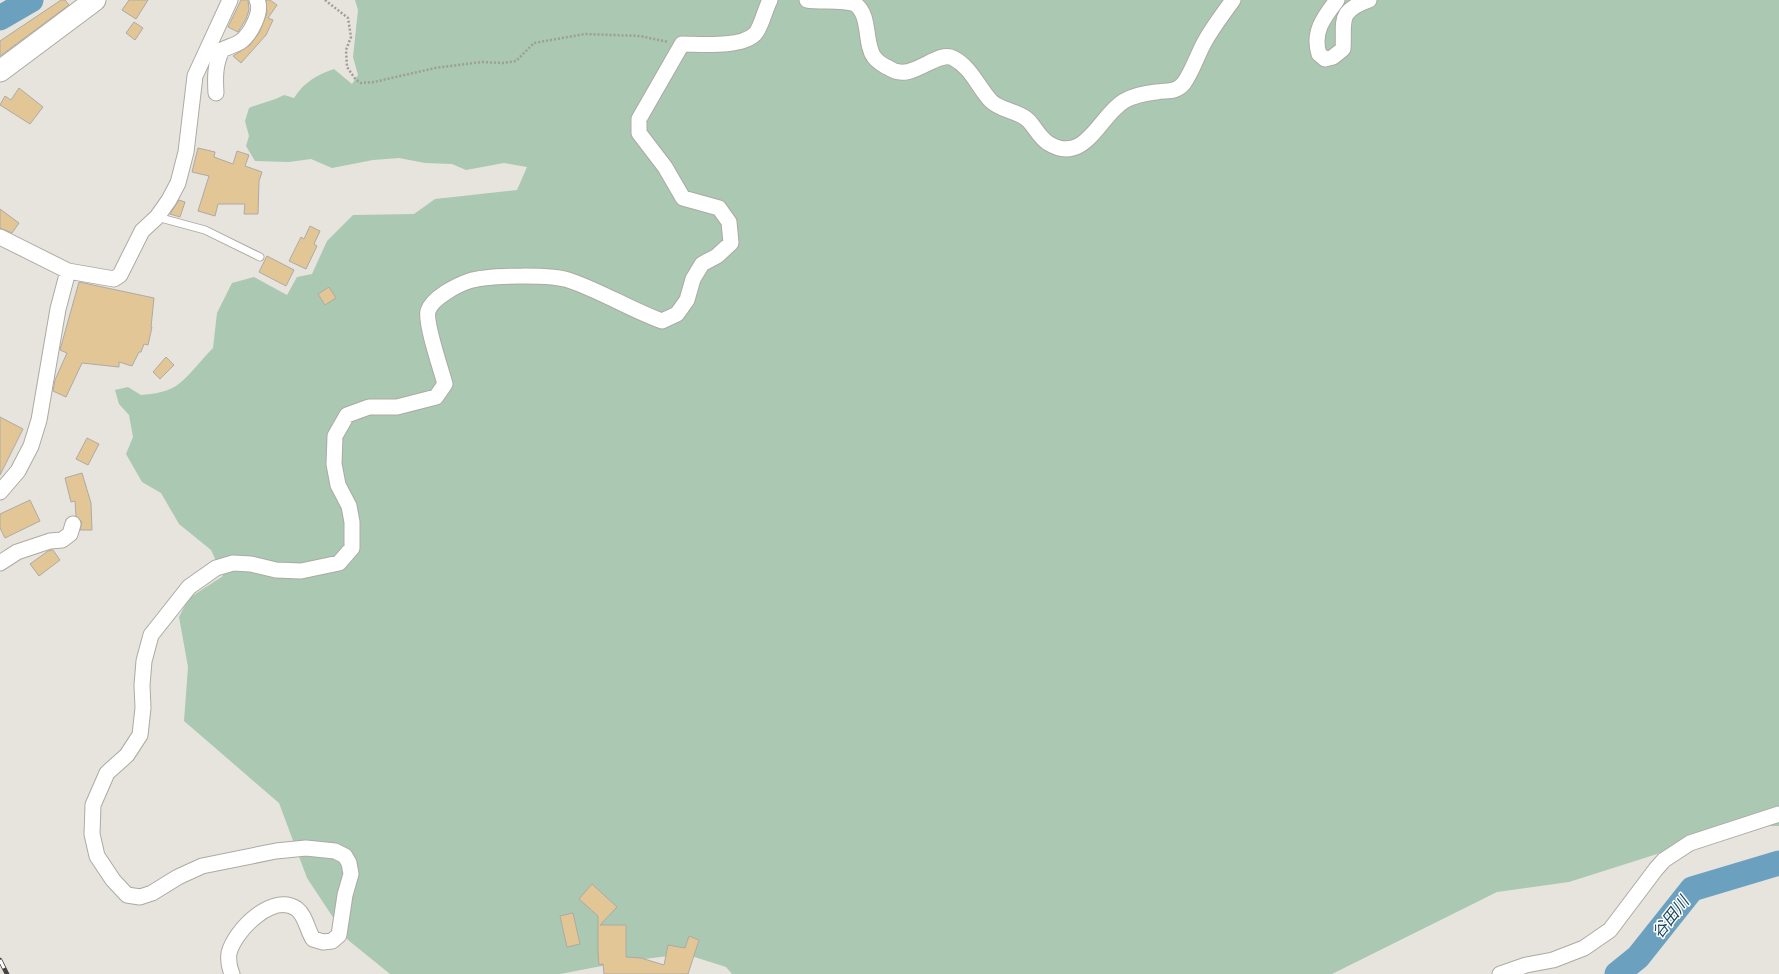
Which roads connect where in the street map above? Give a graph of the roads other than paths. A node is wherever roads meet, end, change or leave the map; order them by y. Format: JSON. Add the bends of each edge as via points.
{"nodes":[{"id":1,"x":95,"y":0,"type":"edge"},
{"id":2,"x":230,"y":0,"type":"edge"},
{"id":3,"x":257,"y":0,"type":"edge"},
{"id":4,"x":770,"y":0,"type":"edge"},
{"id":5,"x":807,"y":0,"type":"edge"},
{"id":6,"x":1232,"y":0,"type":"edge"},
{"id":7,"x":1337,"y":0,"type":"edge"},
{"id":8,"x":1369,"y":0,"type":"edge"},
{"id":9,"x":0,"y":71,"type":"edge"},
{"id":10,"x":216,"y":92,"type":"dead end"},
{"id":11,"x":157,"y":217,"type":"junction"},
{"id":12,"x":0,"y":237,"type":"edge"},
{"id":13,"x":260,"y":257,"type":"dead end"},
{"id":14,"x":68,"y":271,"type":"junction"},
{"id":15,"x":0,"y":492,"type":"edge"},
{"id":16,"x":73,"y":524,"type":"dead end"},
{"id":17,"x":0,"y":563,"type":"edge"},
{"id":18,"x":1779,"y":814,"type":"edge"},
{"id":19,"x":232,"y":974,"type":"edge"},
{"id":20,"x":1500,"y":974,"type":"edge"}],
"edges":[{"from":1,"to":9,"type":"main road"},
{"from":2,"to":11,"type":"street","via":[[195,76],[186,152],[178,183],[170,200]]},
{"from":3,"to":10,"type":"street","via":[[258,15],[251,28],[241,42],[222,50],[217,62]]},
{"from":4,"to":19,"type":"street","via":[[755,34],[744,40],[717,45],[682,44],[639,119],[639,133],[665,167],[683,198],[719,208],[729,222],[731,243],[717,256],[702,264],[692,279],[687,300],[677,314],[662,322],[570,280],[536,276],[469,281],[438,297],[428,311],[430,335],[444,384],[436,397],[397,407],[370,407],[347,415],[335,436],[334,464],[338,485],[349,506],[352,548],[339,563],[301,571],[233,563],[216,568],[189,587],[151,635],[144,661],[140,735],[127,755],[106,773],[92,805],[92,834],[97,856],[112,880],[127,895],[140,897],[202,866],[276,851],[306,848],[335,850],[345,856],[349,863],[351,874],[339,935],[332,941],[313,939],[304,916],[297,909],[288,905],[269,907],[257,915],[229,953]]},
{"from":5,"to":6,"type":"street","via":[[855,4],[862,13],[874,57],[890,70],[902,73],[930,64],[943,56],[953,57],[1000,108],[1015,112],[1028,120],[1048,143],[1060,148],[1070,148],[1081,146],[1114,109],[1125,101],[1156,92],[1172,92],[1183,84],[1205,42]]},
{"from":7,"to":8,"type":"street","via":[[1317,34],[1319,54],[1325,59],[1333,57],[1343,49],[1344,17],[1351,8]]},
{"from":11,"to":13,"type":"lane","via":[[205,230]]},
{"from":11,"to":14,"type":"street","via":[[142,231],[120,275],[114,279]]},
{"from":12,"to":14,"type":"street"},
{"from":14,"to":15,"type":"street","via":[[58,310],[39,420],[31,446],[18,471]]},
{"from":16,"to":17,"type":"street","via":[[70,534],[62,540],[50,541],[17,552]]},
{"from":18,"to":20,"type":"street","via":[[1690,843],[1664,860],[1610,930],[1584,948],[1553,960],[1526,965]]}]}
